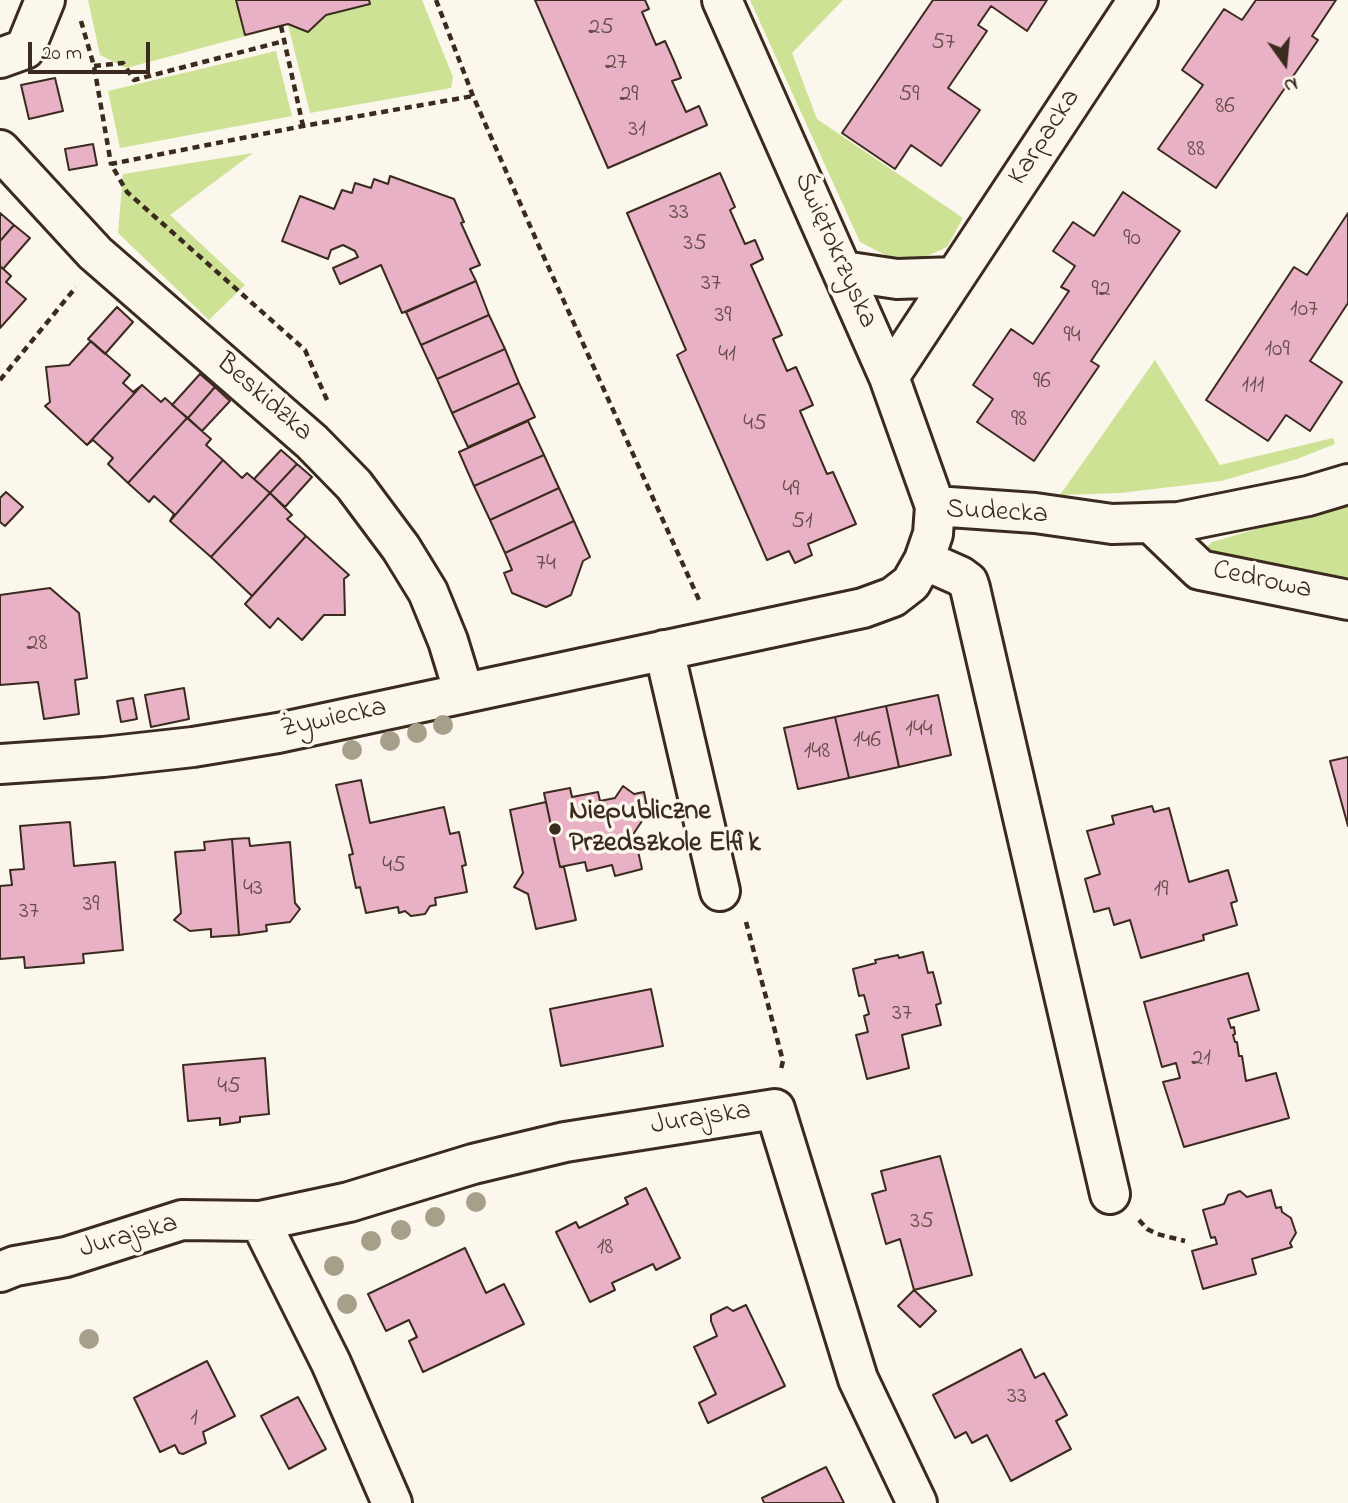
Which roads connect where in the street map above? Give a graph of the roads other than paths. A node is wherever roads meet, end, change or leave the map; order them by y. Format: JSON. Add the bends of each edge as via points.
{"nodes":[{"id":1,"x":722,"y":0,"type":"edge"},
{"id":2,"x":1138,"y":0,"type":"edge"},
{"id":3,"x":62,"y":7,"type":"edge"},
{"id":4,"x":0,"y":58,"type":"edge"},
{"id":5,"x":0,"y":150,"type":"edge"},
{"id":6,"x":843,"y":271,"type":"junction"},
{"id":7,"x":955,"y":276,"type":"junction"},
{"id":8,"x":889,"y":376,"type":"junction"},
{"id":9,"x":1348,"y":484,"type":"edge"},
{"id":10,"x":935,"y":506,"type":"junction"},
{"id":11,"x":1151,"y":523,"type":"junction"},
{"id":12,"x":924,"y":560,"type":"junction"},
{"id":13,"x":1348,"y":600,"type":"edge"},
{"id":14,"x":664,"y":650,"type":"junction"},
{"id":15,"x":464,"y":693,"type":"junction"},
{"id":16,"x":0,"y":764,"type":"edge"},
{"id":17,"x":720,"y":891,"type":"road end"},
{"id":18,"x":1110,"y":1194,"type":"dead end"},
{"id":19,"x":260,"y":1221,"type":"junction"},
{"id":20,"x":0,"y":1272,"type":"edge"},
{"id":21,"x":392,"y":1503,"type":"edge"},
{"id":22,"x":917,"y":1503,"type":"edge"}],
"edges":[{"from":1,"to":6,"type":"street","name":"Świętokrzyska"},
{"from":2,"to":7,"type":"street","name":"Karpacka"},
{"from":3,"to":4,"type":"street","via":[[25,49]]},
{"from":5,"to":15,"type":"street","name":"Beskidzka","via":[[95,253],[312,442],[354,485],[428,592]]},
{"from":6,"to":7,"type":"street","via":[[897,279]]},
{"from":6,"to":8,"type":"street","name":"Świętokrzyska"},
{"from":7,"to":8,"type":"street","name":"Karpacka"},
{"from":8,"to":10,"type":"street","name":"Świętokrzyska"},
{"from":9,"to":11,"type":"street","name":"Sudecka","via":[[1179,522]]},
{"from":10,"to":11,"type":"street","name":"Sudecka","via":[[1112,524]]},
{"from":10,"to":12,"type":"street","name":"Sudecka","via":[[933,534]]},
{"from":11,"to":13,"type":"street","name":"Cedrowa","via":[[1200,570]]},
{"from":12,"to":14,"type":"street","name":"Sudecka","via":[[911,583],[894,597],[863,608]]},
{"from":12,"to":18,"type":"street","via":[[960,576],[970,588]]},
{"from":14,"to":15,"type":"street","name":"Żywiecka"},
{"from":14,"to":17,"type":"street"},
{"from":15,"to":16,"type":"street","name":"Żywiecka","via":[[193,747]]},
{"from":19,"to":20,"type":"street","name":"Jurajska","via":[[182,1220],[66,1257]]},
{"from":19,"to":21,"type":"street","via":[[331,1363]]},
{"from":19,"to":22,"type":"street","name":"Jurajska","via":[[349,1202],[565,1142],[775,1109],[858,1379]]}]}
